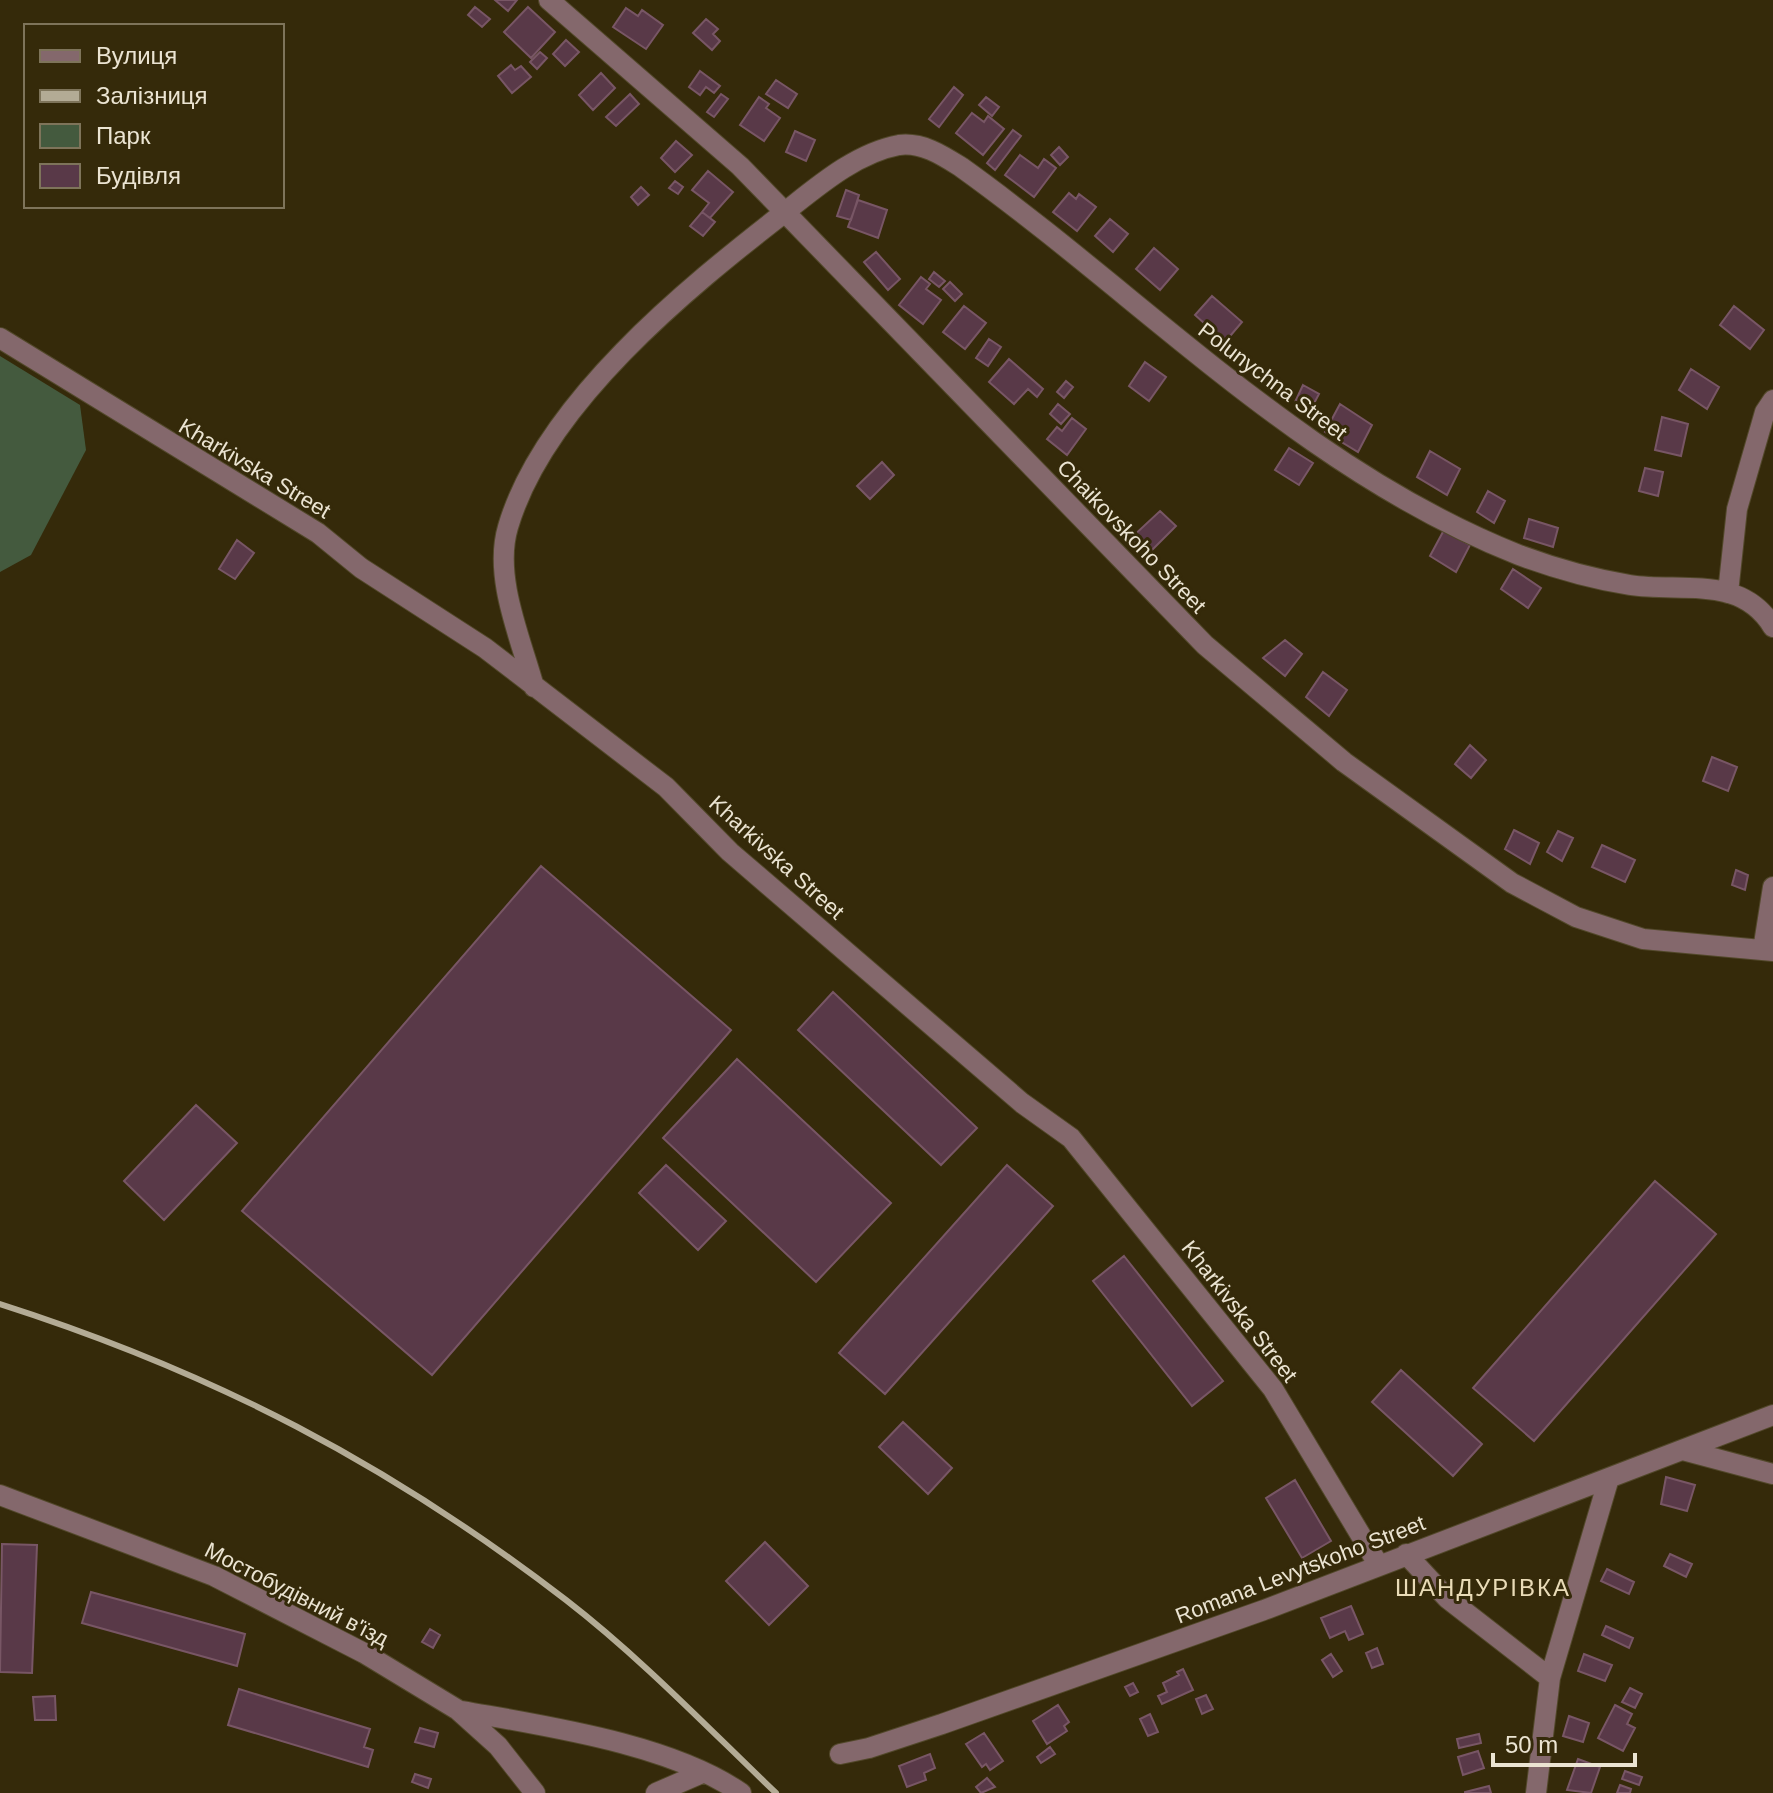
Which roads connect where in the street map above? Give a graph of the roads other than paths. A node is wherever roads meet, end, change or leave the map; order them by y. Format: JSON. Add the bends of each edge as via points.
{"nodes":[{"id":1,"x":549,"y":0,"type":"edge"},
{"id":2,"x":786,"y":212,"type":"junction"},
{"id":3,"x":0,"y":338,"type":"edge"},
{"id":4,"x":1773,"y":400,"type":"edge"},
{"id":5,"x":1728,"y":593,"type":"junction"},
{"id":6,"x":1773,"y":627,"type":"edge"},
{"id":7,"x":534,"y":687,"type":"junction"},
{"id":8,"x":1773,"y":887,"type":"edge"},
{"id":9,"x":1768,"y":950,"type":"edge"},
{"id":10,"x":1773,"y":1415,"type":"edge"},
{"id":11,"x":1683,"y":1450,"type":"junction"},
{"id":12,"x":1773,"y":1474,"type":"edge"},
{"id":13,"x":1609,"y":1478,"type":"junction"},
{"id":14,"x":0,"y":1495,"type":"edge"},
{"id":15,"x":1406,"y":1554,"type":"junction"},
{"id":16,"x":1378,"y":1564,"type":"junction"},
{"id":17,"x":1550,"y":1678,"type":"junction"},
{"id":18,"x":458,"y":1710,"type":"junction"},
{"id":19,"x":840,"y":1754,"type":"dead end"},
{"id":20,"x":702,"y":1773,"type":"junction"},
{"id":21,"x":535,"y":1793,"type":"edge"},
{"id":22,"x":656,"y":1793,"type":"edge"},
{"id":23,"x":741,"y":1793,"type":"edge"},
{"id":24,"x":1536,"y":1793,"type":"edge"}],
"edges":[{"from":1,"to":2,"type":"street","name":"Chaikovskoho Street"},
{"from":2,"to":5,"type":"street","name":"Polunychna Street","via":[[827,180],[875,154],[902,145],[929,149],[974,176],[1266,408],[1381,488],[1545,563],[1633,585]]},
{"from":2,"to":7,"type":"street","name":"Polunychna Street","via":[[661,314],[579,402],[531,474],[508,525],[504,560]]},
{"from":2,"to":9,"type":"street","name":"Chaikovskoho Street","via":[[1205,645],[1344,762],[1512,883],[1576,917],[1643,939]]},
{"from":3,"to":7,"type":"street","name":"Kharkivska Street","via":[[318,533]]},
{"from":4,"to":5,"type":"street","via":[[1737,509]]},
{"from":5,"to":6,"type":"street","name":"Polunychna Street","via":[[1746,598]]},
{"from":7,"to":16,"type":"street","name":"Kharkivska Street","via":[[666,787],[730,852],[1022,1103],[1071,1138],[1273,1389]]},
{"from":8,"to":9,"type":"street"},
{"from":10,"to":11,"type":"street","name":"Romana Levytskoho Street"},
{"from":11,"to":12,"type":"street"},
{"from":11,"to":13,"type":"street","name":"Romana Levytskoho Street"},
{"from":13,"to":15,"type":"street","name":"Romana Levytskoho Street"},
{"from":13,"to":17,"type":"street"},
{"from":14,"to":18,"type":"street","name":"Мостобудівний в'їзд","via":[[214,1576],[364,1653]]},
{"from":15,"to":16,"type":"street","name":"Romana Levytskoho Street"},
{"from":15,"to":17,"type":"street","via":[[1447,1598]]},
{"from":16,"to":19,"type":"street","name":"Romana Levytskoho Street","via":[[983,1710]]},
{"from":17,"to":24,"type":"street"},
{"from":18,"to":20,"type":"street","via":[[603,1739]]},
{"from":18,"to":21,"type":"street","name":"Мостобудівний в'їзд","via":[[498,1746]]},
{"from":20,"to":22,"type":"street"},
{"from":20,"to":23,"type":"street"}]}
